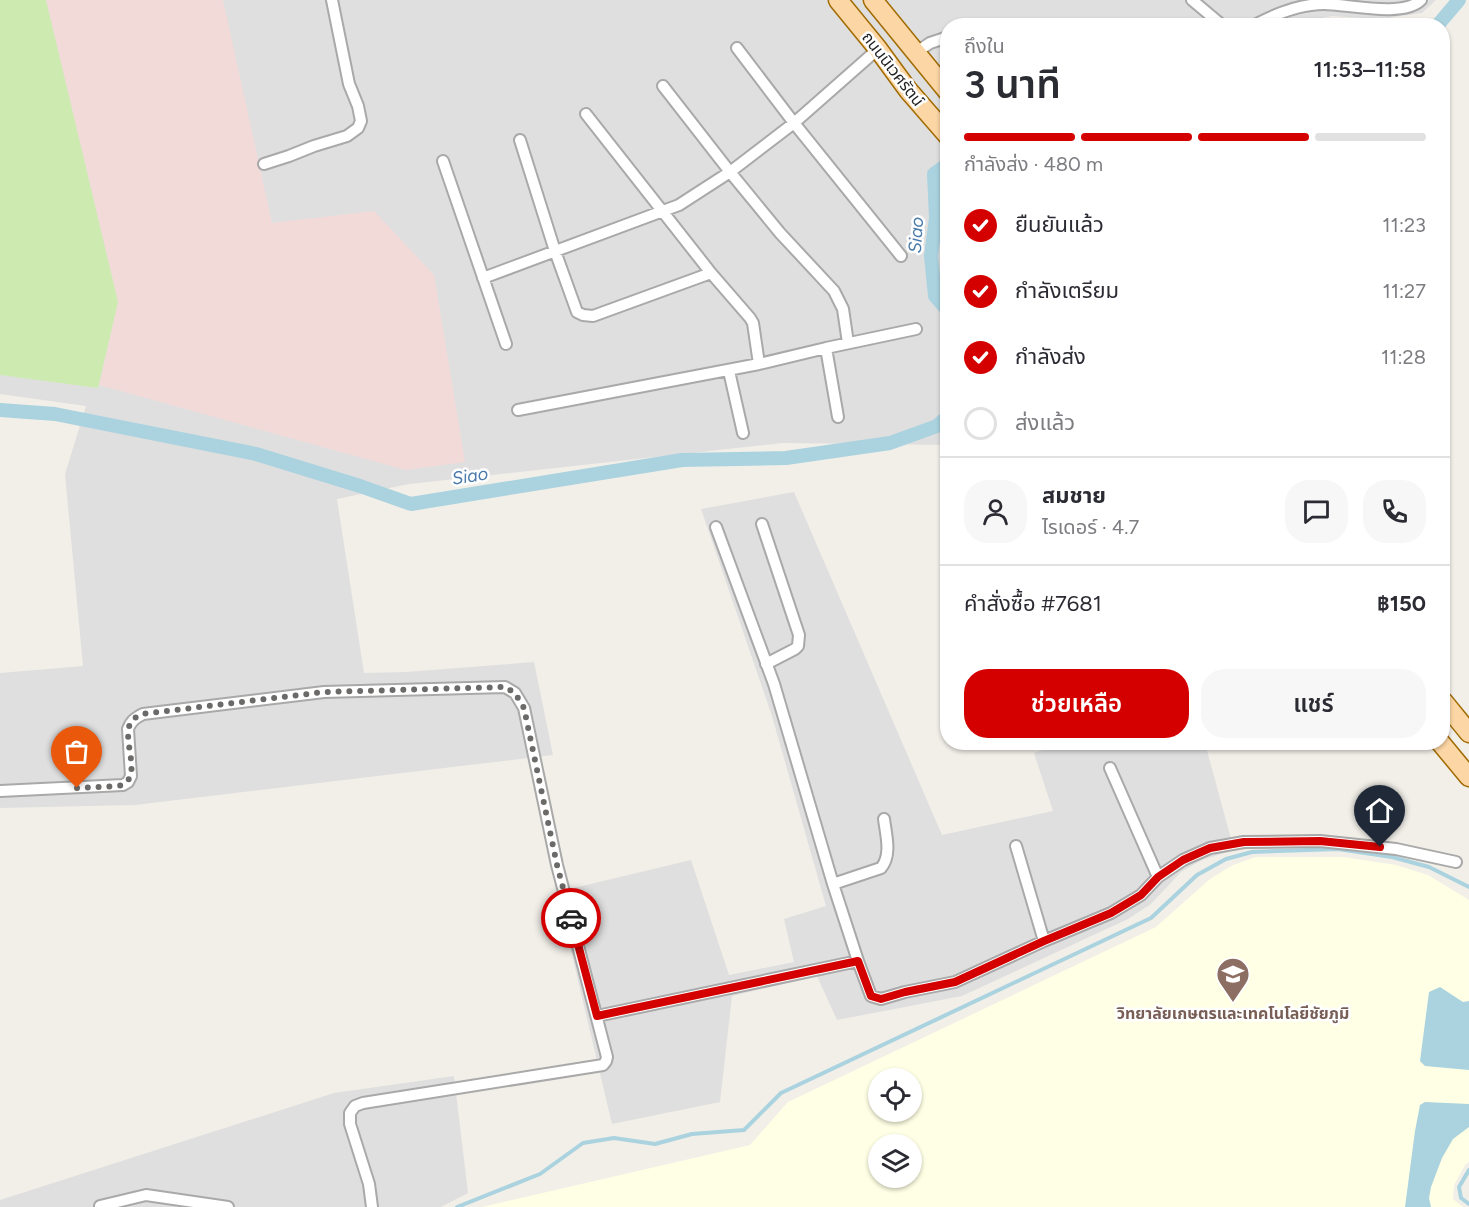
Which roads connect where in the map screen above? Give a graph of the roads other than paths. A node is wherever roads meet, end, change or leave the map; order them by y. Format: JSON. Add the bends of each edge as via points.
{"nodes":[{"id":1,"x":332,"y":0,"type":"edge"},
{"id":2,"x":838,"y":0,"type":"edge"},
{"id":3,"x":873,"y":0,"type":"edge"},
{"id":4,"x":1192,"y":0,"type":"edge"},
{"id":5,"x":1421,"y":0,"type":"edge"},
{"id":6,"x":1213,"y":18,"type":"edge"},
{"id":7,"x":1268,"y":18,"type":"edge"},
{"id":8,"x":940,"y":40,"type":"edge"},
{"id":9,"x":737,"y":48,"type":"dead end"},
{"id":10,"x":878,"y":49,"type":"junction"},
{"id":11,"x":915,"y":53,"type":"junction"},
{"id":12,"x":940,"y":82,"type":"edge"},
{"id":13,"x":663,"y":86,"type":"dead end"},
{"id":14,"x":586,"y":114,"type":"dead end"},
{"id":15,"x":794,"y":123,"type":"junction"},
{"id":16,"x":940,"y":127,"type":"edge"},
{"id":17,"x":520,"y":141,"type":"dead end"},
{"id":18,"x":443,"y":162,"type":"dead end"},
{"id":19,"x":264,"y":164,"type":"dead end"},
{"id":20,"x":730,"y":172,"type":"junction"},
{"id":21,"x":663,"y":212,"type":"junction"},
{"id":22,"x":555,"y":251,"type":"junction"},
{"id":23,"x":901,"y":256,"type":"dead end"},
{"id":24,"x":711,"y":273,"type":"junction"},
{"id":25,"x":483,"y":278,"type":"junction"},
{"id":26,"x":916,"y":329,"type":"dead end"},
{"id":27,"x":849,"y":343,"type":"junction"},
{"id":28,"x":506,"y":344,"type":"dead end"},
{"id":29,"x":826,"y":348,"type":"junction"},
{"id":30,"x":759,"y":364,"type":"junction"},
{"id":31,"x":729,"y":371,"type":"junction"},
{"id":32,"x":518,"y":410,"type":"dead end"},
{"id":33,"x":838,"y":417,"type":"dead end"},
{"id":34,"x":743,"y":433,"type":"dead end"},
{"id":35,"x":762,"y":524,"type":"dead end"},
{"id":36,"x":716,"y":527,"type":"dead end"},
{"id":37,"x":766,"y":664,"type":"junction"},
{"id":38,"x":1450,"y":710,"type":"edge"},
{"id":39,"x":1469,"y":733,"type":"edge"},
{"id":40,"x":1447,"y":750,"type":"edge"},
{"id":41,"x":1110,"y":768,"type":"dead end"},
{"id":42,"x":1469,"y":777,"type":"edge"},
{"id":43,"x":0,"y":791,"type":"edge"},
{"id":44,"x":884,"y":819,"type":"dead end"},
{"id":45,"x":1016,"y":846,"type":"dead end"},
{"id":46,"x":1456,"y":862,"type":"dead end"},
{"id":47,"x":1158,"y":877,"type":"junction"},
{"id":48,"x":833,"y":884,"type":"junction"},
{"id":49,"x":1044,"y":941,"type":"junction"},
{"id":50,"x":858,"y":961,"type":"junction"},
{"id":51,"x":597,"y":1016,"type":"junction"},
{"id":52,"x":100,"y":1206,"type":"edge"},
{"id":53,"x":228,"y":1207,"type":"edge"},
{"id":54,"x":372,"y":1207,"type":"edge"}],
"edges":[{"from":1,"to":19,"type":"street","via":[[349,84],[361,121],[347,136]]},
{"from":2,"to":10,"type":"main road","name":"ถนนนิเวศรัตน์"},
{"from":3,"to":11,"type":"main road","name":"ถนนนิเวศรัตน์"},
{"from":4,"to":6,"type":"street"},
{"from":5,"to":7,"type":"street","via":[[1397,8],[1302,6]]},
{"from":8,"to":11,"type":"street"},
{"from":9,"to":15,"type":"street"},
{"from":10,"to":15,"type":"street"},
{"from":10,"to":16,"type":"main road","name":"ถนนนิเวศรัตน์"},
{"from":11,"to":12,"type":"main road","name":"ถนนนิเวศรัตน์"},
{"from":13,"to":20,"type":"street"},
{"from":14,"to":21,"type":"street"},
{"from":15,"to":20,"type":"street"},
{"from":15,"to":23,"type":"street"},
{"from":17,"to":22,"type":"street"},
{"from":18,"to":25,"type":"street"},
{"from":20,"to":21,"type":"street"},
{"from":20,"to":27,"type":"street","via":[[834,291],[843,309]]},
{"from":21,"to":22,"type":"street"},
{"from":21,"to":24,"type":"street"},
{"from":22,"to":24,"type":"street","via":[[577,312],[583,315],[593,316]]},
{"from":22,"to":25,"type":"street"},
{"from":24,"to":30,"type":"street","via":[[753,323]]},
{"from":25,"to":28,"type":"street"},
{"from":26,"to":27,"type":"street"},
{"from":27,"to":29,"type":"street"},
{"from":29,"to":30,"type":"street"},
{"from":29,"to":33,"type":"street"},
{"from":30,"to":31,"type":"street"},
{"from":31,"to":32,"type":"street"},
{"from":31,"to":34,"type":"street"},
{"from":35,"to":37,"type":"street","via":[[799,635],[795,649]]},
{"from":36,"to":37,"type":"street"},
{"from":37,"to":48,"type":"street"},
{"from":38,"to":39,"type":"main road"},
{"from":40,"to":42,"type":"main road"},
{"from":41,"to":47,"type":"street"},
{"from":43,"to":51,"type":"street","via":[[123,785],[131,776],[128,729],[142,714],[324,692],[505,687],[515,693],[524,708],[557,865]]},
{"from":44,"to":48,"type":"street","via":[[886,862],[881,868]]},
{"from":45,"to":49,"type":"street"},
{"from":46,"to":47,"type":"street","via":[[1347,843],[1244,842],[1210,848]]},
{"from":47,"to":49,"type":"street","via":[[1141,895],[1111,913]]},
{"from":48,"to":50,"type":"street"},
{"from":49,"to":50,"type":"street","via":[[955,982],[881,999],[871,996]]},
{"from":50,"to":51,"type":"street"},
{"from":51,"to":54,"type":"street","via":[[607,1057],[603,1065],[354,1106],[350,1124]]},
{"from":52,"to":53,"type":"street","via":[[146,1195]]}]}
